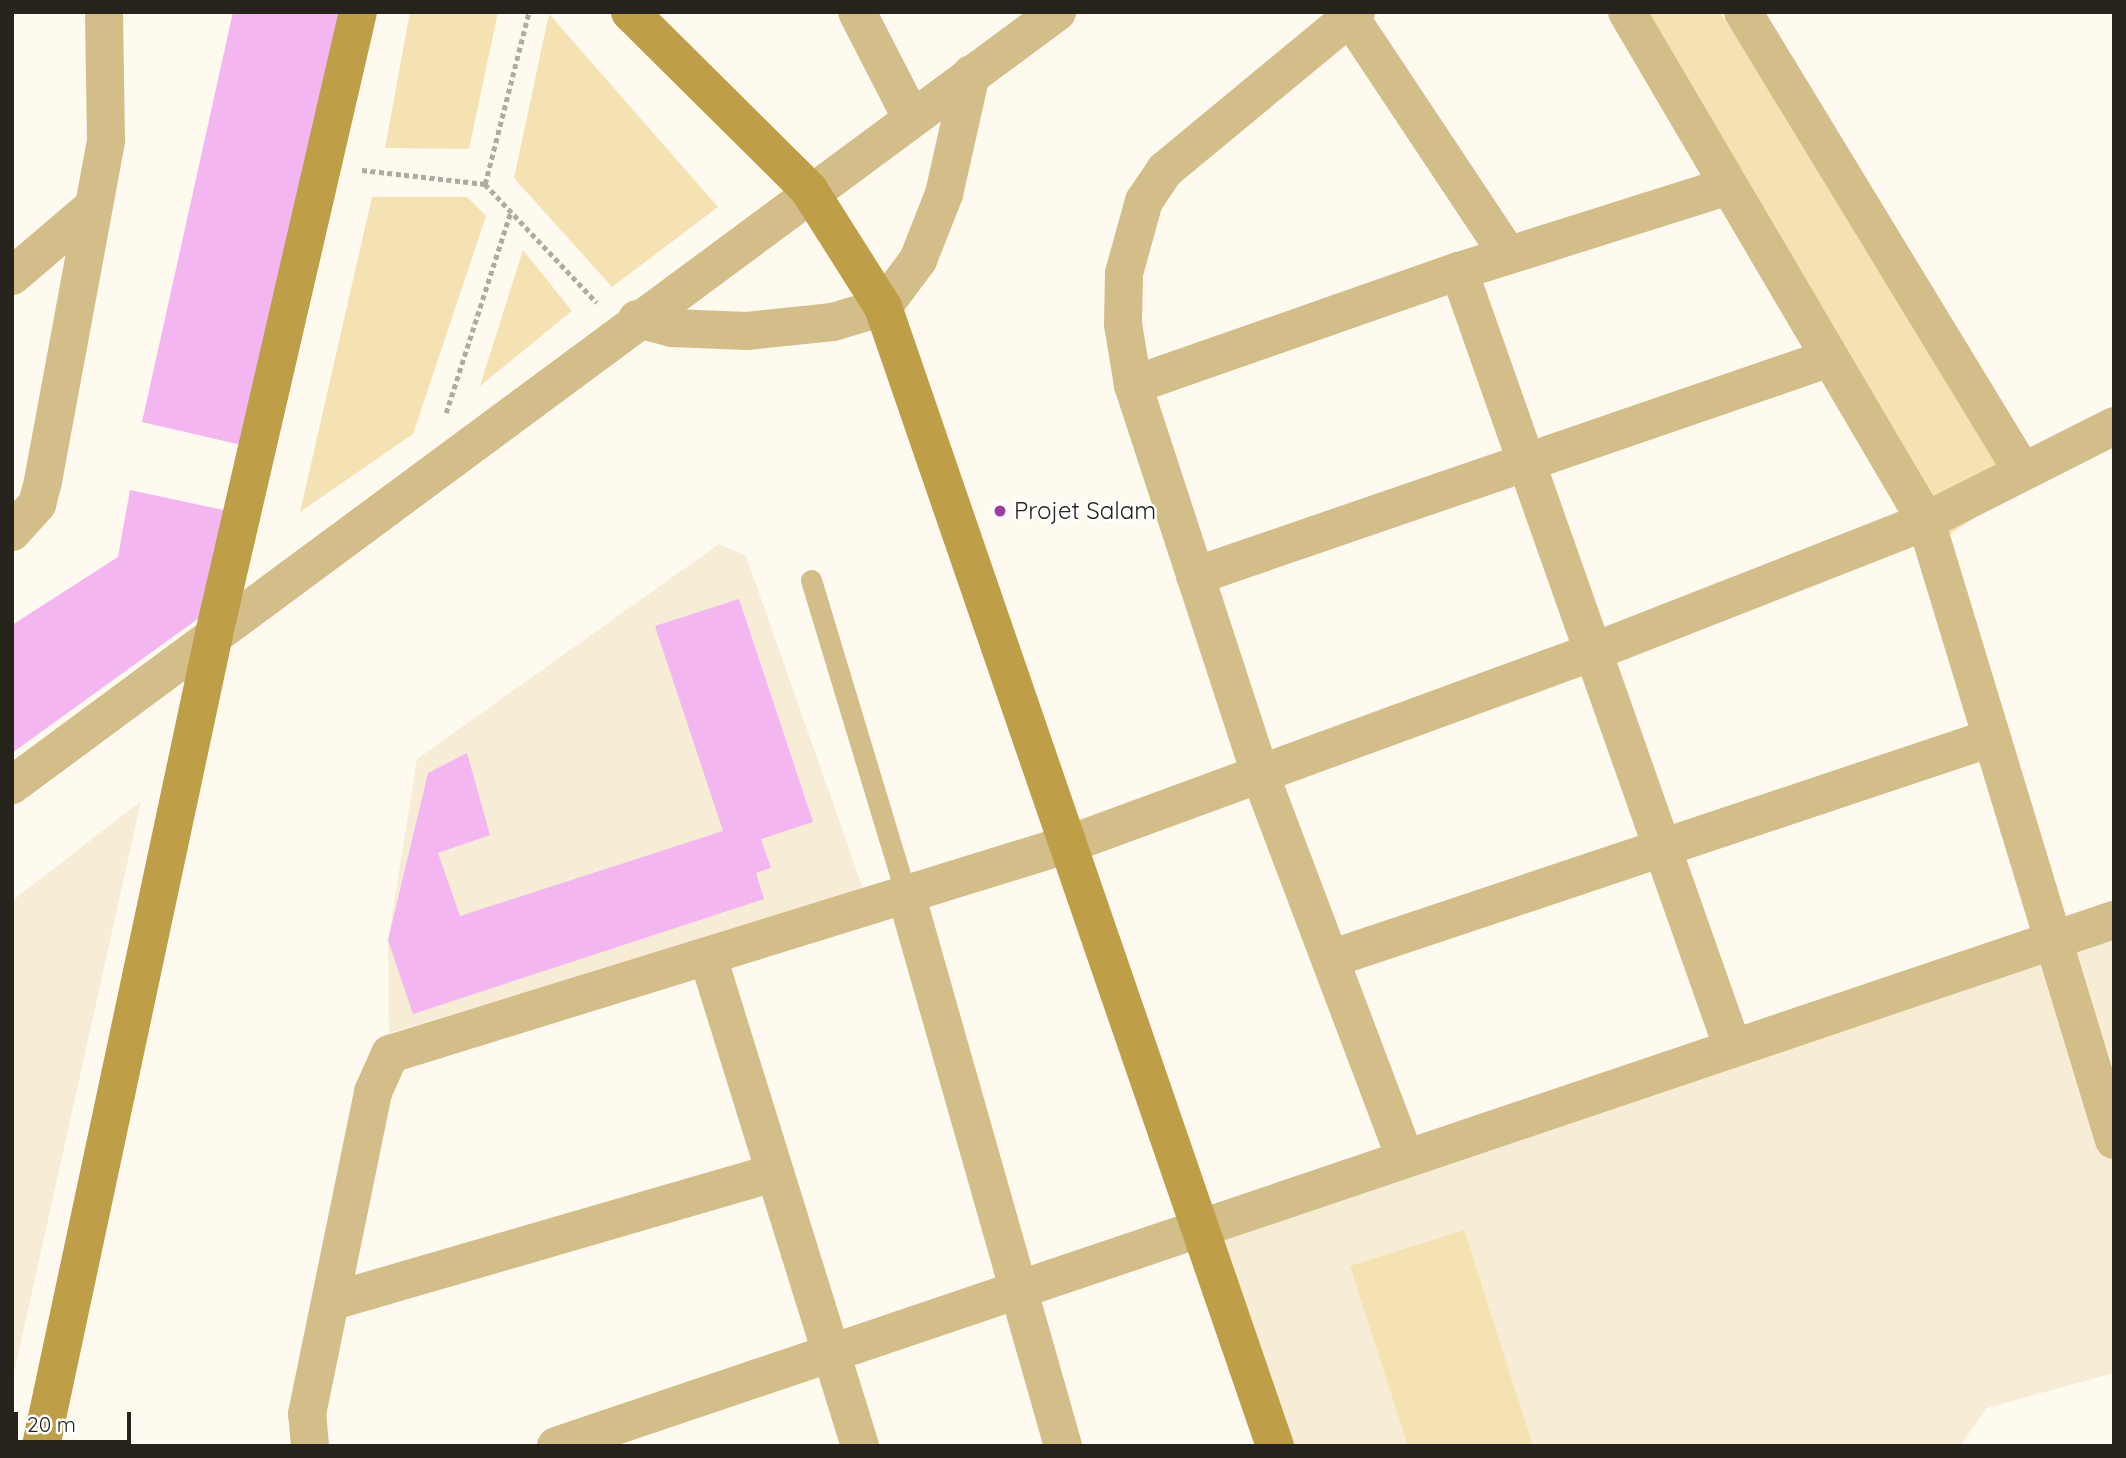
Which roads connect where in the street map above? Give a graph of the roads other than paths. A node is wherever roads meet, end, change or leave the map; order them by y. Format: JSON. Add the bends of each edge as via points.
{"nodes":[{"id":1,"x":104,"y":12,"type":"edge"},
{"id":2,"x":358,"y":12,"type":"edge"},
{"id":3,"x":630,"y":12,"type":"edge"},
{"id":4,"x":857,"y":12,"type":"edge"},
{"id":5,"x":1057,"y":12,"type":"edge"},
{"id":6,"x":1626,"y":12,"type":"edge"},
{"id":7,"x":1743,"y":12,"type":"edge"},
{"id":8,"x":1353,"y":14,"type":"edge"},
{"id":9,"x":971,"y":74,"type":"junction"},
{"id":10,"x":911,"y":117,"type":"junction"},
{"id":11,"x":1728,"y":186,"type":"junction"},
{"id":12,"x":809,"y":190,"type":"junction"},
{"id":13,"x":93,"y":207,"type":"junction"},
{"id":14,"x":1508,"y":255,"type":"junction"},
{"id":15,"x":1459,"y":271,"type":"junction"},
{"id":16,"x":12,"y":276,"type":"edge"},
{"id":17,"x":883,"y":307,"type":"junction"},
{"id":18,"x":630,"y":325,"type":"junction"},
{"id":19,"x":1829,"y":358,"type":"junction"},
{"id":20,"x":1133,"y":385,"type":"junction"},
{"id":21,"x":2114,"y":426,"type":"edge"},
{"id":22,"x":1525,"y":464,"type":"junction"},
{"id":23,"x":2021,"y":469,"type":"junction"},
{"id":24,"x":1926,"y":522,"type":"junction"},
{"id":25,"x":12,"y":532,"type":"edge"},
{"id":26,"x":1195,"y":576,"type":"junction"},
{"id":27,"x":811,"y":580,"type":"dead end"},
{"id":28,"x":214,"y":634,"type":"junction"},
{"id":29,"x":1590,"y":653,"type":"junction"},
{"id":30,"x":1991,"y":738,"type":"junction"},
{"id":31,"x":1260,"y":774,"type":"junction"},
{"id":32,"x":12,"y":785,"type":"edge"},
{"id":33,"x":1069,"y":844,"type":"junction"},
{"id":34,"x":1662,"y":851,"type":"junction"},
{"id":35,"x":906,"y":894,"type":"junction"},
{"id":36,"x":2114,"y":920,"type":"edge"},
{"id":37,"x":2052,"y":937,"type":"junction"},
{"id":38,"x":708,"y":957,"type":"junction"},
{"id":39,"x":1330,"y":959,"type":"junction"},
{"id":40,"x":1732,"y":1046,"type":"junction"},
{"id":41,"x":2114,"y":1140,"type":"edge"},
{"id":42,"x":1404,"y":1155,"type":"junction"},
{"id":43,"x":775,"y":1173,"type":"junction"},
{"id":44,"x":1198,"y":1224,"type":"junction"},
{"id":45,"x":1014,"y":1287,"type":"junction"},
{"id":46,"x":333,"y":1301,"type":"junction"},
{"id":47,"x":827,"y":1350,"type":"junction"},
{"id":48,"x":41,"y":1446,"type":"edge"},
{"id":49,"x":310,"y":1446,"type":"edge"},
{"id":50,"x":556,"y":1446,"type":"edge"},
{"id":51,"x":860,"y":1446,"type":"edge"},
{"id":52,"x":1063,"y":1446,"type":"edge"},
{"id":53,"x":1275,"y":1446,"type":"edge"}],
"edges":[{"from":1,"to":13,"type":"street","via":[[106,140]]},
{"from":2,"to":28,"type":"street"},
{"from":3,"to":12,"type":"street"},
{"from":4,"to":10,"type":"street"},
{"from":5,"to":9,"type":"street"},
{"from":6,"to":11,"type":"street"},
{"from":7,"to":23,"type":"street"},
{"from":8,"to":14,"type":"street"},
{"from":8,"to":20,"type":"street","via":[[1210,127],[1165,170],[1144,201],[1124,273]]},
{"from":9,"to":10,"type":"street"},
{"from":9,"to":17,"type":"street","via":[[944,194],[918,260]]},
{"from":10,"to":12,"type":"street"},
{"from":11,"to":14,"type":"street"},
{"from":11,"to":19,"type":"street"},
{"from":12,"to":17,"type":"street"},
{"from":12,"to":18,"type":"street"},
{"from":13,"to":16,"type":"street"},
{"from":13,"to":25,"type":"street","via":[[43,481],[37,504]]},
{"from":14,"to":15,"type":"street"},
{"from":15,"to":20,"type":"street"},
{"from":15,"to":22,"type":"street"},
{"from":17,"to":18,"type":"street","via":[[833,322],[747,331]]},
{"from":17,"to":33,"type":"street"},
{"from":18,"to":28,"type":"street"},
{"from":19,"to":22,"type":"street"},
{"from":19,"to":24,"type":"street"},
{"from":20,"to":26,"type":"street"},
{"from":21,"to":23,"type":"street"},
{"from":22,"to":26,"type":"street"},
{"from":22,"to":29,"type":"street"},
{"from":23,"to":24,"type":"street"},
{"from":24,"to":29,"type":"street"},
{"from":24,"to":30,"type":"street"},
{"from":26,"to":31,"type":"street"},
{"from":27,"to":35,"type":"lane"},
{"from":28,"to":32,"type":"street"},
{"from":28,"to":48,"type":"street"},
{"from":29,"to":31,"type":"street"},
{"from":29,"to":34,"type":"street"},
{"from":30,"to":34,"type":"street"},
{"from":30,"to":37,"type":"street"},
{"from":31,"to":33,"type":"street"},
{"from":31,"to":39,"type":"street"},
{"from":33,"to":35,"type":"street"},
{"from":33,"to":44,"type":"street"},
{"from":34,"to":39,"type":"street"},
{"from":34,"to":40,"type":"street"},
{"from":35,"to":38,"type":"street"},
{"from":35,"to":45,"type":"street"},
{"from":36,"to":37,"type":"street"},
{"from":37,"to":40,"type":"street"},
{"from":37,"to":41,"type":"street"},
{"from":38,"to":43,"type":"street"},
{"from":38,"to":46,"type":"street","via":[[390,1054],[375,1082]]},
{"from":39,"to":42,"type":"street"},
{"from":40,"to":42,"type":"street"},
{"from":42,"to":44,"type":"street"},
{"from":43,"to":46,"type":"street"},
{"from":43,"to":47,"type":"street"},
{"from":44,"to":45,"type":"street"},
{"from":44,"to":53,"type":"street"},
{"from":45,"to":47,"type":"street"},
{"from":45,"to":52,"type":"street"},
{"from":46,"to":49,"type":"street","via":[[307,1414]]},
{"from":47,"to":50,"type":"street"},
{"from":47,"to":51,"type":"street"}]}
